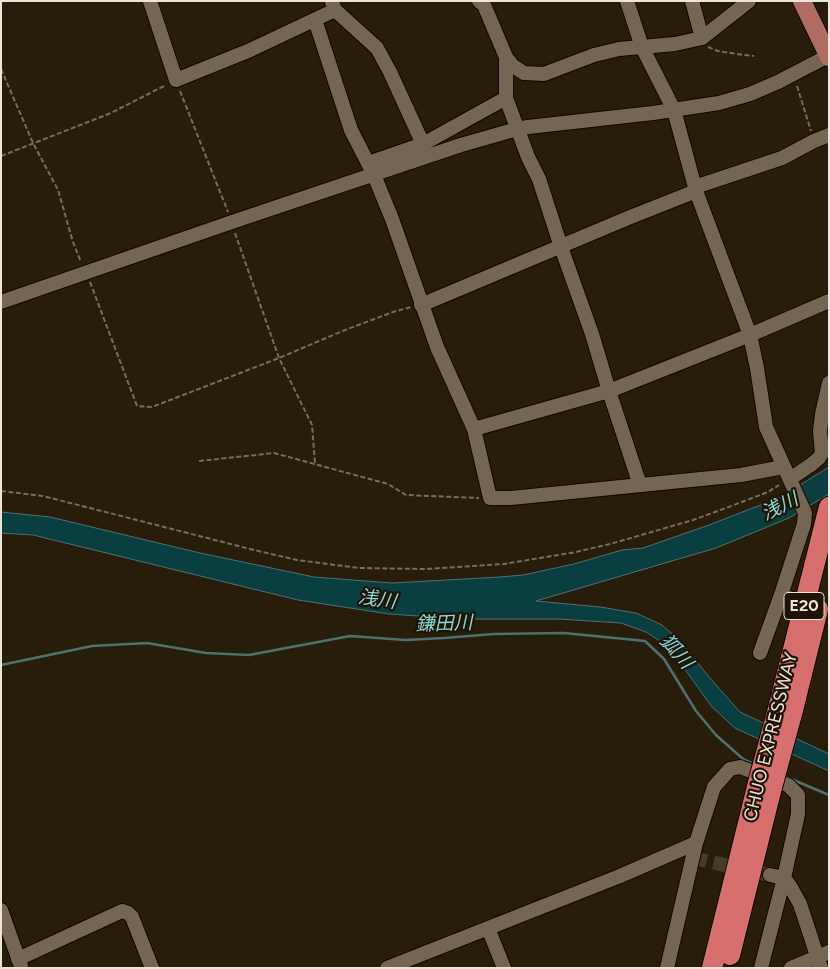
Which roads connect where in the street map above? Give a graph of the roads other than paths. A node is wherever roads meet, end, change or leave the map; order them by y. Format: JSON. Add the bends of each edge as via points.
{"nodes":[{"id":1,"x":150,"y":1,"type":"edge"},
{"id":2,"x":627,"y":1,"type":"edge"},
{"id":3,"x":692,"y":1,"type":"edge"},
{"id":4,"x":749,"y":1,"type":"edge"},
{"id":5,"x":802,"y":1,"type":"edge"},
{"id":6,"x":484,"y":3,"type":"edge"},
{"id":7,"x":333,"y":6,"type":"edge"},
{"id":8,"x":315,"y":20,"type":"junction"},
{"id":9,"x":702,"y":38,"type":"junction"},
{"id":10,"x":642,"y":47,"type":"junction"},
{"id":11,"x":506,"y":57,"type":"junction"},
{"id":12,"x":828,"y":57,"type":"edge"},
{"id":13,"x":506,"y":98,"type":"junction"},
{"id":14,"x":674,"y":110,"type":"junction"},
{"id":15,"x":517,"y":129,"type":"junction"},
{"id":16,"x":829,"y":135,"type":"edge"},
{"id":17,"x":423,"y":144,"type":"junction"},
{"id":18,"x":371,"y":169,"type":"junction"},
{"id":19,"x":695,"y":189,"type":"junction"},
{"id":20,"x":561,"y":247,"type":"junction"},
{"id":21,"x":829,"y":301,"type":"edge"},
{"id":22,"x":1,"y":302,"type":"edge"},
{"id":23,"x":421,"y":305,"type":"junction"},
{"id":24,"x":750,"y":335,"type":"junction"},
{"id":25,"x":829,"y":383,"type":"edge"},
{"id":26,"x":608,"y":391,"type":"junction"},
{"id":27,"x":474,"y":429,"type":"junction"},
{"id":28,"x":783,"y":467,"type":"junction"},
{"id":29,"x":791,"y":482,"type":"junction"},
{"id":30,"x":640,"y":485,"type":"junction"},
{"id":31,"x":829,"y":507,"type":"edge"},
{"id":32,"x":829,"y":564,"type":"edge"},
{"id":33,"x":760,"y":653,"type":"dead end"},
{"id":34,"x":786,"y":708,"type":"junction"},
{"id":35,"x":765,"y":785,"type":"junction"},
{"id":36,"x":696,"y":843,"type":"junction"},
{"id":37,"x":770,"y":875,"type":"tunnel mouth"},
{"id":38,"x":784,"y":878,"type":"junction"},
{"id":39,"x":1,"y":910,"type":"edge"},
{"id":40,"x":488,"y":928,"type":"junction"},
{"id":41,"x":822,"y":959,"type":"edge"},
{"id":42,"x":20,"y":963,"type":"edge"},
{"id":43,"x":152,"y":968,"type":"edge"},
{"id":44,"x":387,"y":968,"type":"edge"},
{"id":45,"x":504,"y":968,"type":"edge"},
{"id":46,"x":667,"y":968,"type":"edge"},
{"id":47,"x":712,"y":968,"type":"edge"},
{"id":48,"x":727,"y":968,"type":"edge"},
{"id":49,"x":761,"y":968,"type":"edge"},
{"id":50,"x":791,"y":968,"type":"edge"}],
"edges":[{"from":1,"to":8,"type":"street","via":[[176,80]]},
{"from":2,"to":10,"type":"street"},
{"from":3,"to":9,"type":"street"},
{"from":4,"to":9,"type":"street"},
{"from":5,"to":12,"type":"main road"},
{"from":6,"to":11,"type":"street"},
{"from":7,"to":8,"type":"street"},
{"from":7,"to":17,"type":"street","via":[[377,48]]},
{"from":8,"to":18,"type":"street","via":[[351,130]]},
{"from":9,"to":10,"type":"street"},
{"from":10,"to":11,"type":"street","via":[[594,55],[544,74],[524,73]]},
{"from":10,"to":14,"type":"street"},
{"from":11,"to":13,"type":"street"},
{"from":12,"to":14,"type":"street","via":[[742,96]]},
{"from":13,"to":15,"type":"street"},
{"from":13,"to":17,"type":"street"},
{"from":14,"to":15,"type":"street"},
{"from":14,"to":19,"type":"street"},
{"from":15,"to":18,"type":"street"},
{"from":15,"to":20,"type":"street","via":[[539,179]]},
{"from":16,"to":19,"type":"street","via":[[782,158]]},
{"from":17,"to":18,"type":"street"},
{"from":18,"to":22,"type":"street","via":[[232,222]]},
{"from":18,"to":23,"type":"street"},
{"from":19,"to":20,"type":"street"},
{"from":19,"to":24,"type":"street"},
{"from":20,"to":23,"type":"street"},
{"from":20,"to":26,"type":"street"},
{"from":21,"to":24,"type":"street"},
{"from":23,"to":27,"type":"street"},
{"from":24,"to":26,"type":"street"},
{"from":24,"to":28,"type":"street","via":[[766,427]]},
{"from":25,"to":29,"type":"street","via":[[820,431],[822,452]]},
{"from":26,"to":27,"type":"street"},
{"from":26,"to":30,"type":"street"},
{"from":27,"to":30,"type":"street","via":[[490,498]]},
{"from":28,"to":29,"type":"street"},
{"from":28,"to":30,"type":"street","via":[[741,475]]},
{"from":29,"to":33,"type":"street","via":[[805,513],[804,524],[788,597]]},
{"from":31,"to":34,"type":"highway","name":"CHUO EXPRESSWAY","number":"E20"},
{"from":32,"to":34,"type":"highway","name":"CHUO EXPRESSWAY","number":"E20"},
{"from":34,"to":35,"type":"highway","name":"CHUO EXPRESSWAY","number":"E20","bridge":true},
{"from":35,"to":47,"type":"highway","name":"CHUO EXPRESSWAY","number":"E20"},
{"from":35,"to":48,"type":"highway","name":"CHUO EXPRESSWAY","number":"E20"},
{"from":36,"to":38,"type":"street","via":[[714,787],[730,769],[740,767],[788,785],[798,795],[798,814]]},
{"from":36,"to":40,"type":"street"},
{"from":36,"to":46,"type":"street"},
{"from":37,"to":38,"type":"street"},
{"from":38,"to":41,"type":"street","via":[[800,904]]},
{"from":38,"to":49,"type":"street"},
{"from":39,"to":42,"type":"street"},
{"from":40,"to":44,"type":"street"},
{"from":40,"to":45,"type":"street"},
{"from":41,"to":50,"type":"street"},
{"from":42,"to":43,"type":"street","via":[[122,911],[132,917]]}]}
